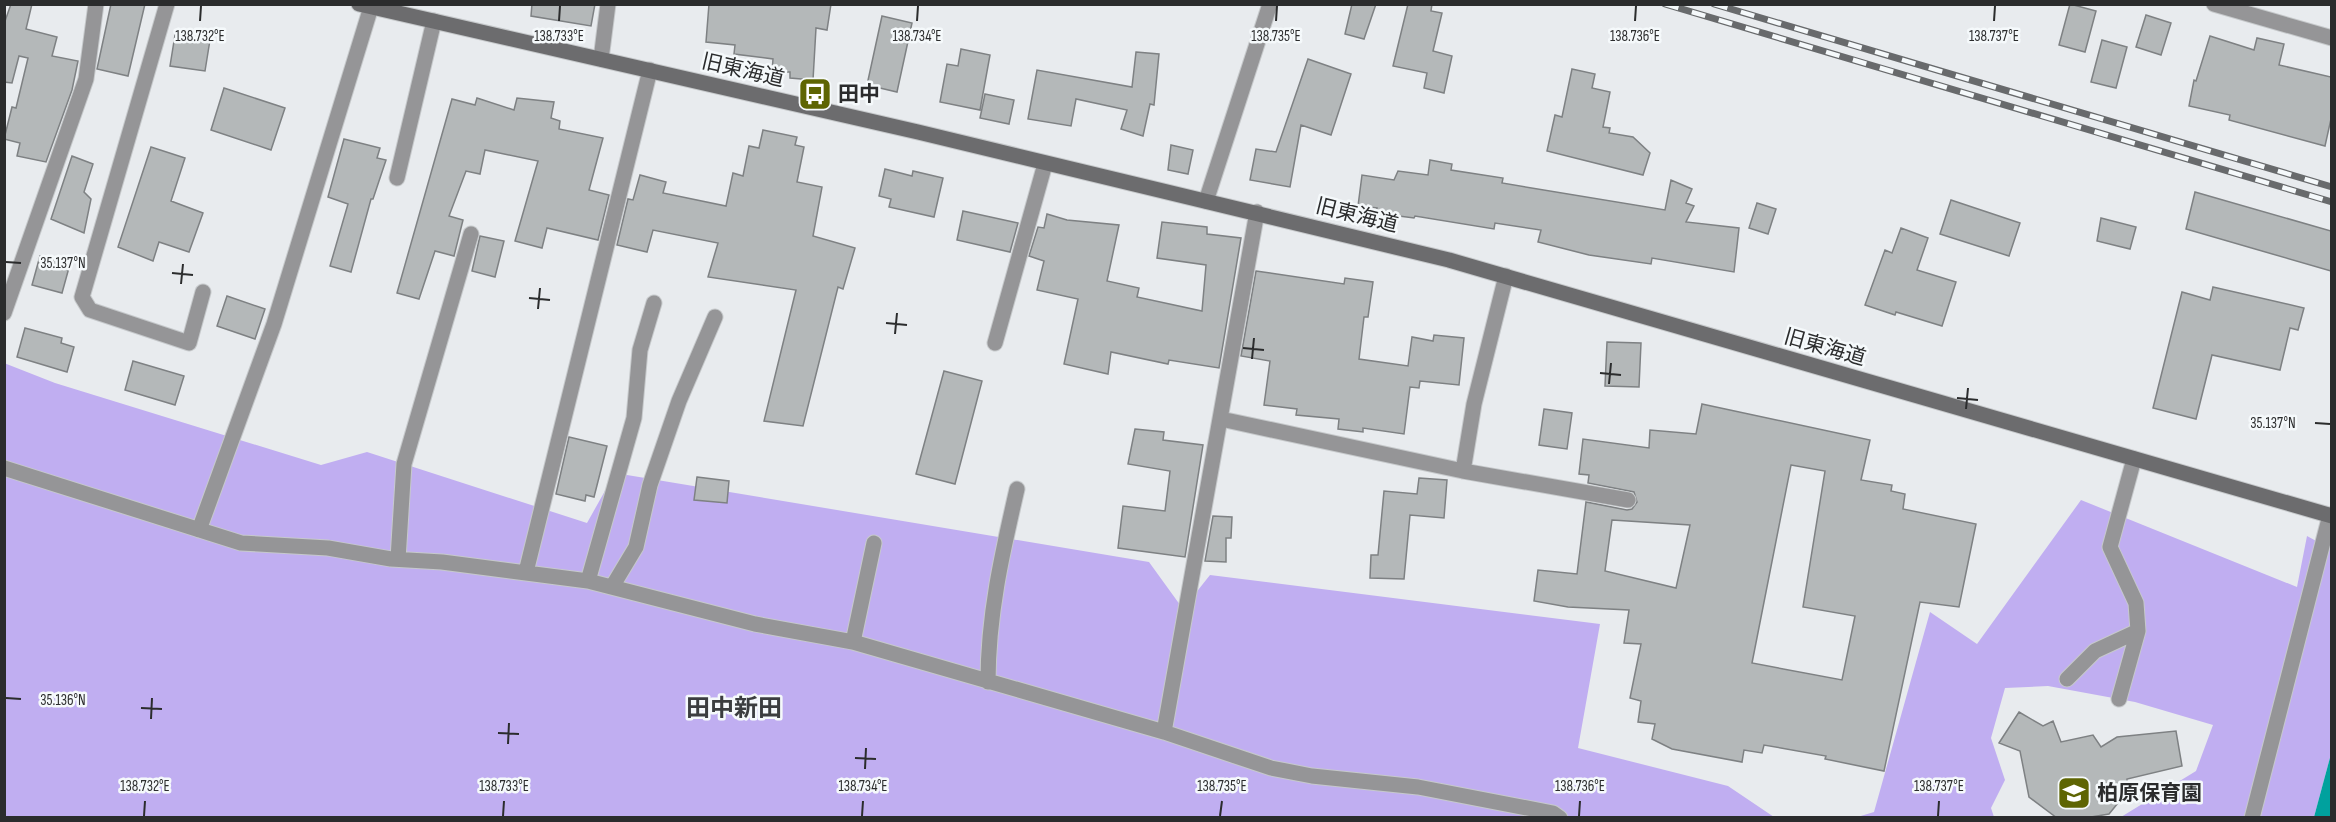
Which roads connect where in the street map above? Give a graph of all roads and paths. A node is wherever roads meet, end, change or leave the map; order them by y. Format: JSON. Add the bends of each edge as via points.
{"nodes":[{"id":1,"x":96,"y":4,"type":"edge"},
{"id":2,"x":167,"y":4,"type":"edge"},
{"id":3,"x":608,"y":4,"type":"edge"},
{"id":4,"x":1270,"y":4,"type":"edge"},
{"id":5,"x":2214,"y":4,"type":"edge"},
{"id":6,"x":365,"y":6,"type":"edge"},
{"id":7,"x":434,"y":21,"type":"junction"},
{"id":8,"x":2331,"y":38,"type":"edge"},
{"id":9,"x":601,"y":59,"type":"junction"},
{"id":10,"x":650,"y":70,"type":"junction"},
{"id":11,"x":1045,"y":164,"type":"junction"},
{"id":12,"x":397,"y":178,"type":"dead end"},
{"id":13,"x":1206,"y":201,"type":"junction"},
{"id":14,"x":1257,"y":212,"type":"junction"},
{"id":15,"x":471,"y":234,"type":"dead end"},
{"id":16,"x":1506,"y":276,"type":"junction"},
{"id":17,"x":203,"y":292,"type":"dead end"},
{"id":18,"x":654,"y":303,"type":"dead end"},
{"id":19,"x":4,"y":313,"type":"edge"},
{"id":20,"x":715,"y":317,"type":"dead end"},
{"id":21,"x":994,"y":343,"type":"dead end"},
{"id":22,"x":1221,"y":419,"type":"junction"},
{"id":23,"x":2134,"y":459,"type":"junction"},
{"id":24,"x":4,"y":468,"type":"edge"},
{"id":25,"x":1463,"y":471,"type":"junction"},
{"id":26,"x":1017,"y":489,"type":"dead end"},
{"id":27,"x":1628,"y":500,"type":"dead end"},
{"id":28,"x":2331,"y":516,"type":"edge"},
{"id":29,"x":199,"y":530,"type":"junction"},
{"id":30,"x":874,"y":543,"type":"dead end"},
{"id":31,"x":398,"y":560,"type":"junction"},
{"id":32,"x":526,"y":572,"type":"junction"},
{"id":33,"x":588,"y":580,"type":"junction"},
{"id":34,"x":612,"y":587,"type":"junction"},
{"id":35,"x":2138,"y":631,"type":"junction"},
{"id":36,"x":853,"y":642,"type":"junction"},
{"id":37,"x":2067,"y":679,"type":"dead end"},
{"id":38,"x":988,"y":682,"type":"junction"},
{"id":39,"x":2119,"y":699,"type":"dead end"},
{"id":40,"x":1164,"y":732,"type":"junction"},
{"id":41,"x":1560,"y":818,"type":"edge"},
{"id":42,"x":2252,"y":818,"type":"edge"}],
"edges":[{"from":1,"to":19,"type":"street","via":[[83,89]]},
{"from":2,"to":17,"type":"street","via":[[82,297],[90,310],[189,343]]},
{"from":3,"to":9,"type":"street"},
{"from":4,"to":13,"type":"street"},
{"from":5,"to":8,"type":"street"},
{"from":6,"to":7,"type":"main road","name":"旧東海道"},
{"from":6,"to":29,"type":"street","via":[[274,324]]},
{"from":7,"to":9,"type":"main road","name":"旧東海道"},
{"from":7,"to":12,"type":"street"},
{"from":9,"to":10,"type":"main road","name":"旧東海道"},
{"from":10,"to":11,"type":"main road","name":"旧東海道"},
{"from":10,"to":32,"type":"street"},
{"from":11,"to":13,"type":"main road","name":"旧東海道"},
{"from":11,"to":21,"type":"street"},
{"from":13,"to":14,"type":"main road","name":"旧東海道"},
{"from":14,"to":16,"type":"main road","name":"旧東海道"},
{"from":14,"to":22,"type":"street"},
{"from":15,"to":31,"type":"street","via":[[404,464]]},
{"from":16,"to":23,"type":"main road","name":"旧東海道"},
{"from":16,"to":25,"type":"street","via":[[1474,404]]},
{"from":18,"to":33,"type":"street","via":[[640,350],[634,418]]},
{"from":20,"to":34,"type":"street","via":[[679,401],[650,485],[636,547]]},
{"from":22,"to":25,"type":"street"},
{"from":22,"to":40,"type":"street"},
{"from":23,"to":28,"type":"main road","name":"旧東海道"},
{"from":23,"to":35,"type":"street","via":[[2110,547],[2136,603]]},
{"from":24,"to":29,"type":"street"},
{"from":25,"to":27,"type":"street"},
{"from":26,"to":38,"type":"street","via":[[995,584]]},
{"from":28,"to":42,"type":"street"},
{"from":29,"to":31,"type":"street","via":[[241,543],[328,548]]},
{"from":30,"to":36,"type":"street"},
{"from":31,"to":32,"type":"street"},
{"from":32,"to":33,"type":"street"},
{"from":33,"to":34,"type":"street"},
{"from":34,"to":36,"type":"street","via":[[755,624]]},
{"from":35,"to":37,"type":"street","via":[[2095,651]]},
{"from":35,"to":39,"type":"street"},
{"from":36,"to":38,"type":"street"},
{"from":38,"to":40,"type":"street"},
{"from":40,"to":41,"type":"street","via":[[1271,768],[1418,787],[1553,813]]}]}
